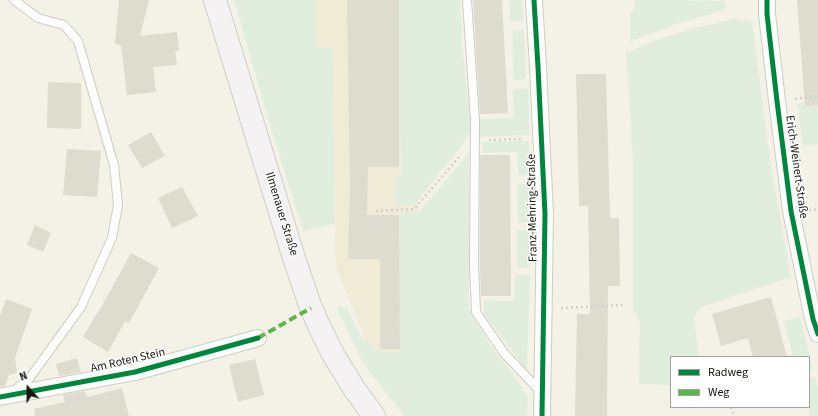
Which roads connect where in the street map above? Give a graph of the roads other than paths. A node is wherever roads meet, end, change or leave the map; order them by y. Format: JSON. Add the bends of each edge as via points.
{"nodes":[{"id":1,"x":14,"y":0,"type":"edge"},
{"id":2,"x":216,"y":0,"type":"edge"},
{"id":3,"x":467,"y":0,"type":"edge"},
{"id":4,"x":534,"y":0,"type":"edge"},
{"id":5,"x":767,"y":0,"type":"edge"},
{"id":6,"x":818,"y":334,"type":"edge"},
{"id":7,"x":258,"y":338,"type":"dead end"},
{"id":8,"x":542,"y":394,"type":"junction"},
{"id":9,"x":3,"y":396,"type":"edge"},
{"id":10,"x":374,"y":416,"type":"edge"},
{"id":11,"x":542,"y":416,"type":"edge"}],
"edges":[{"from":1,"to":9,"type":"lane","name":"Am Roten Stein","via":[[38,18],[64,25],[78,41],[114,165],[118,205],[112,238],[81,307],[29,379]]},
{"from":2,"to":10,"type":"main road","name":"Ilmenauer Straße","via":[[311,308],[334,356],[354,390]]},
{"from":3,"to":8,"type":"lane","via":[[475,120],[476,312],[504,353]]},
{"from":4,"to":8,"type":"street","name":"Franz-Mehring-Straße","via":[[545,214]]},
{"from":5,"to":6,"type":"street","name":"Erich-Weinert-Straße","via":[[776,101],[791,211]]},
{"from":7,"to":9,"type":"street","name":"Am Roten Stein","via":[[135,372]]},
{"from":8,"to":11,"type":"street","name":"Franz-Mehring-Straße"}]}
